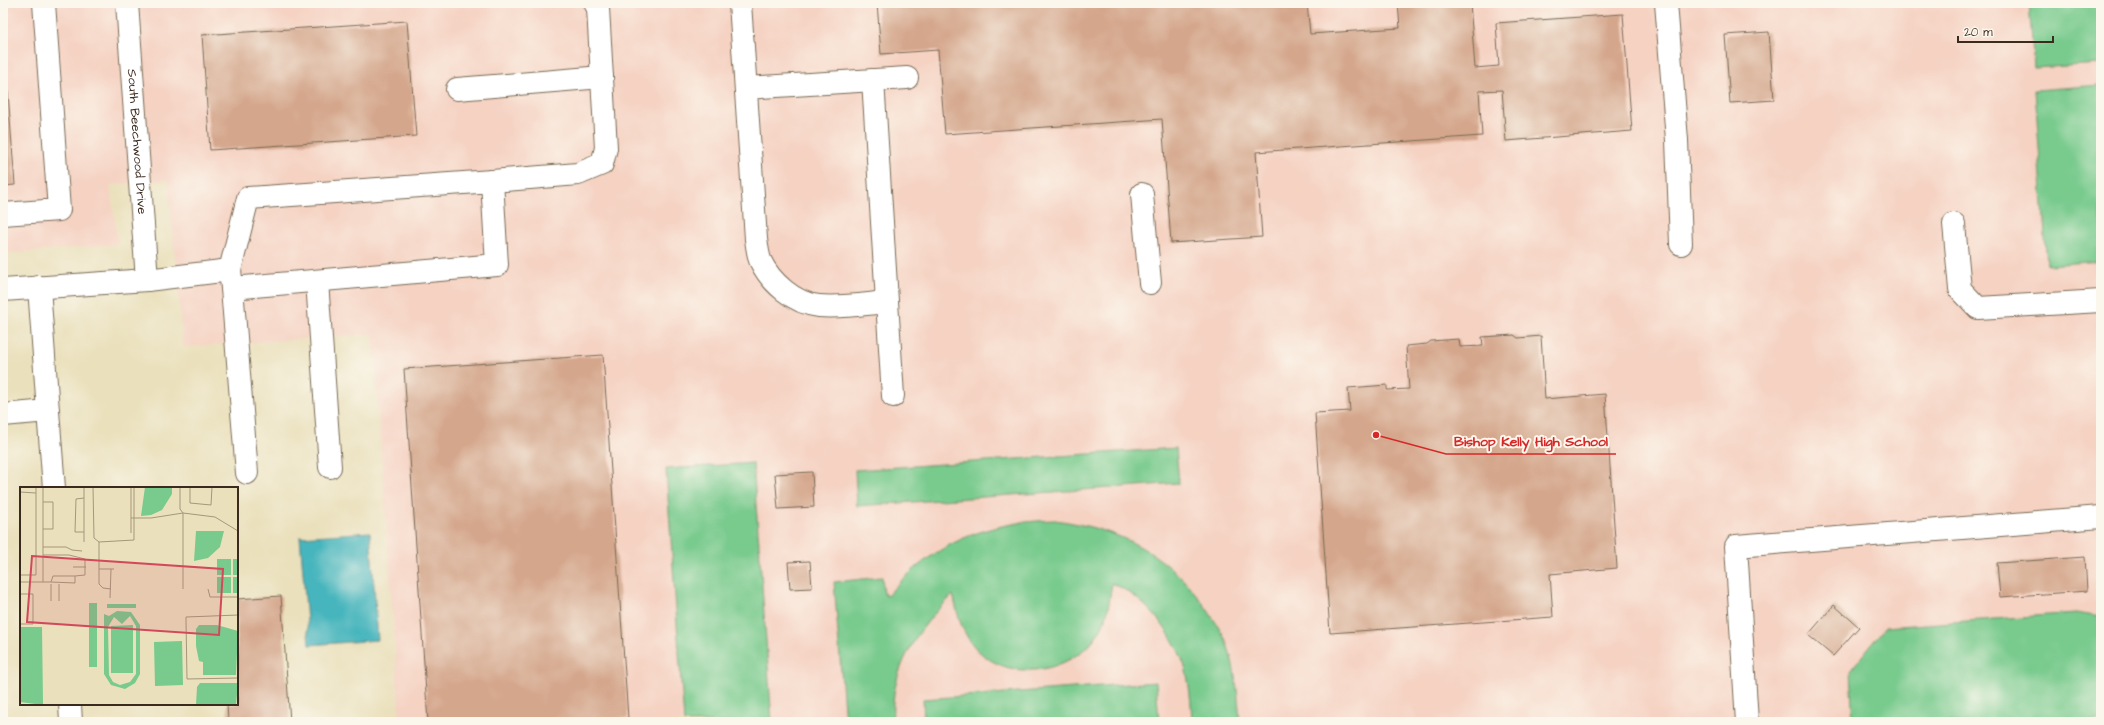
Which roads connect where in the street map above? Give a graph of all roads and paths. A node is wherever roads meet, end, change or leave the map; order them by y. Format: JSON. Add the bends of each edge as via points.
{"nodes":[{"id":1,"x":44,"y":3,"type":"edge"},
{"id":2,"x":126,"y":3,"type":"edge"},
{"id":3,"x":595,"y":3,"type":"edge"},
{"id":4,"x":740,"y":3,"type":"edge"},
{"id":5,"x":1666,"y":3,"type":"edge"},
{"id":6,"x":602,"y":77,"type":"junction"},
{"id":7,"x":907,"y":78,"type":"dead end"},
{"id":8,"x":873,"y":80,"type":"junction"},
{"id":9,"x":746,"y":88,"type":"junction"},
{"id":10,"x":457,"y":89,"type":"dead end"},
{"id":11,"x":492,"y":181,"type":"junction"},
{"id":12,"x":1142,"y":194,"type":"dead end"},
{"id":13,"x":3,"y":214,"type":"edge"},
{"id":14,"x":1954,"y":224,"type":"dead end"},
{"id":15,"x":1681,"y":244,"type":"dead end"},
{"id":16,"x":231,"y":279,"type":"junction"},
{"id":17,"x":147,"y":280,"type":"junction"},
{"id":18,"x":317,"y":281,"type":"junction"},
{"id":19,"x":1150,"y":283,"type":"dead end"},
{"id":20,"x":39,"y":288,"type":"junction"},
{"id":21,"x":3,"y":290,"type":"edge"},
{"id":22,"x":2101,"y":301,"type":"edge"},
{"id":23,"x":887,"y":302,"type":"junction"},
{"id":24,"x":893,"y":396,"type":"dead end"},
{"id":25,"x":48,"y":411,"type":"junction"},
{"id":26,"x":3,"y":414,"type":"edge"},
{"id":27,"x":330,"y":467,"type":"dead end"},
{"id":28,"x":247,"y":473,"type":"dead end"},
{"id":29,"x":54,"y":487,"type":"edge"},
{"id":30,"x":2101,"y":517,"type":"edge"},
{"id":31,"x":70,"y":705,"type":"edge"},
{"id":32,"x":71,"y":722,"type":"edge"},
{"id":33,"x":1747,"y":722,"type":"edge"}],
"edges":[{"from":1,"to":13,"type":"street","via":[[59,210]]},
{"from":2,"to":17,"type":"street","name":"South Beechwood Drive"},
{"from":3,"to":6,"type":"street","via":[[598,8]]},
{"from":4,"to":9,"type":"street"},
{"from":5,"to":15,"type":"street","via":[[1677,140]]},
{"from":6,"to":10,"type":"street"},
{"from":6,"to":11,"type":"street","via":[[606,148],[602,164],[578,174]]},
{"from":7,"to":8,"type":"street"},
{"from":8,"to":9,"type":"street"},
{"from":8,"to":23,"type":"street"},
{"from":9,"to":23,"type":"street","via":[[756,239],[760,259],[770,276],[800,301],[818,306]]},
{"from":11,"to":16,"type":"street","via":[[248,198]]},
{"from":11,"to":18,"type":"street","via":[[497,266]]},
{"from":12,"to":19,"type":"street"},
{"from":14,"to":22,"type":"street","via":[[1960,289],[1978,308]]},
{"from":16,"to":17,"type":"street"},
{"from":16,"to":18,"type":"street"},
{"from":16,"to":28,"type":"street"},
{"from":17,"to":20,"type":"street"},
{"from":18,"to":27,"type":"street"},
{"from":20,"to":21,"type":"street"},
{"from":20,"to":25,"type":"street"},
{"from":23,"to":24,"type":"street"},
{"from":25,"to":26,"type":"street"},
{"from":25,"to":29,"type":"street"},
{"from":30,"to":33,"type":"street","via":[[1736,546]]},
{"from":31,"to":32,"type":"street"}]}
